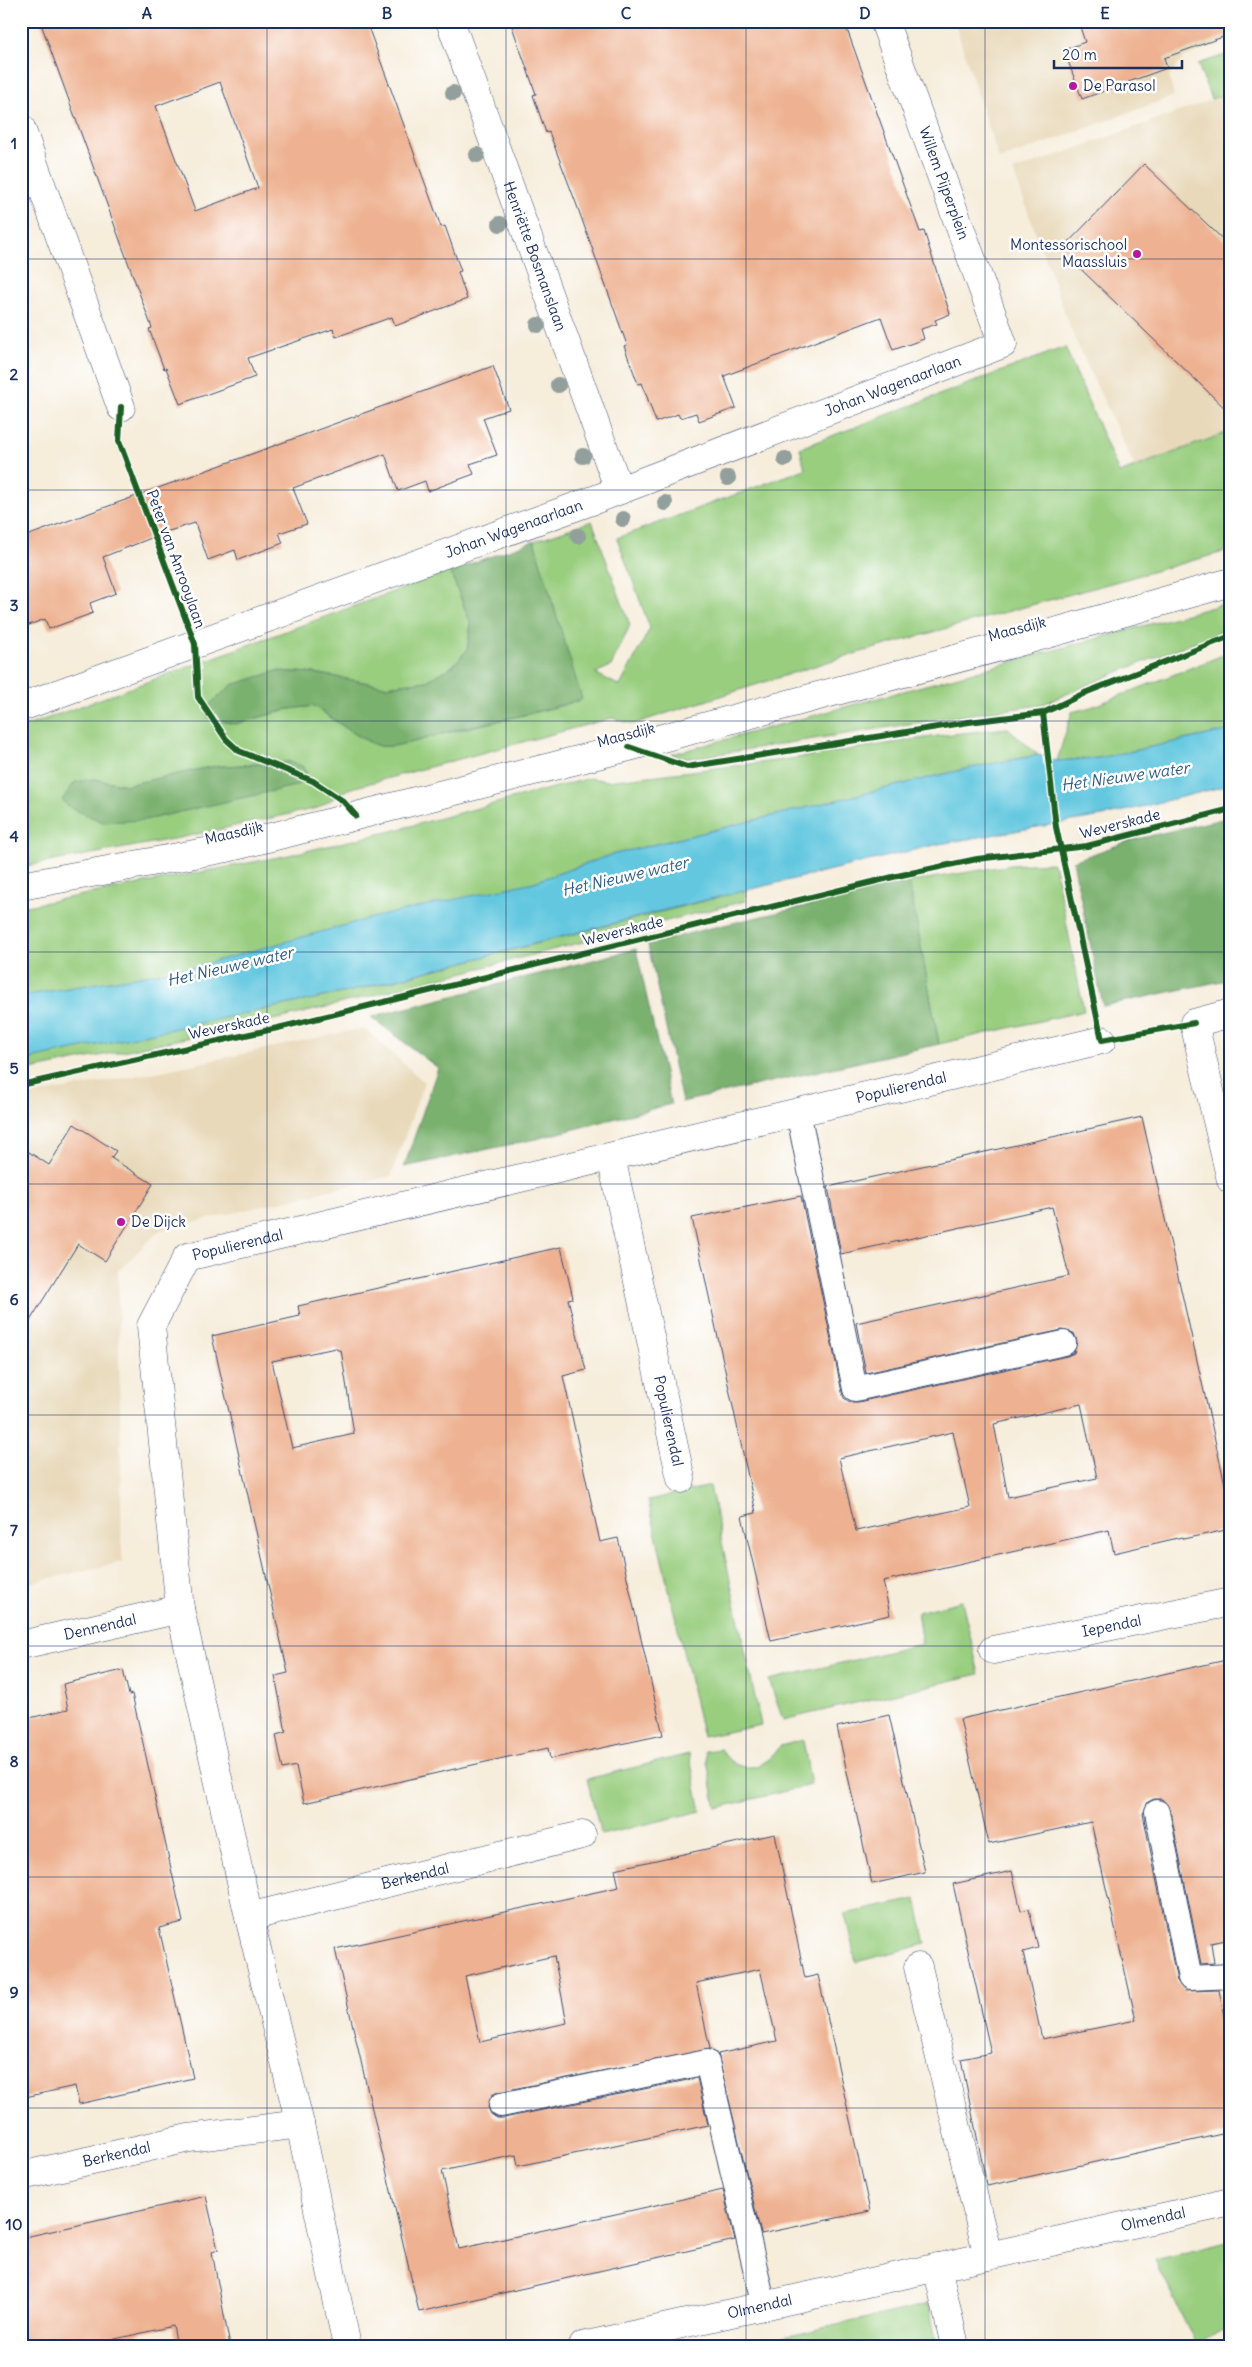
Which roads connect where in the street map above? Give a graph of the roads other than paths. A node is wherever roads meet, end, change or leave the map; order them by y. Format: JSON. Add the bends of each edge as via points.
{"nodes":[{"id":1,"x":450,"y":21,"type":"edge"},
{"id":2,"x":884,"y":21,"type":"edge"},
{"id":3,"x":21,"y":128,"type":"edge"},
{"id":4,"x":1003,"y":344,"type":"joint"},
{"id":5,"x":122,"y":407,"type":"dead end"},
{"id":6,"x":618,"y":490,"type":"junction"},
{"id":7,"x":1231,"y":582,"type":"edge"},
{"id":8,"x":21,"y":707,"type":"edge"},
{"id":9,"x":21,"y":886,"type":"edge"},
{"id":10,"x":1231,"y":1013,"type":"edge"},
{"id":11,"x":1102,"y":1040,"type":"dead end"},
{"id":12,"x":798,"y":1112,"type":"junction"},
{"id":13,"x":611,"y":1157,"type":"junction"},
{"id":14,"x":1231,"y":1180,"type":"edge"},
{"id":15,"x":1064,"y":1343,"type":"dead end"},
{"id":16,"x":681,"y":1479,"type":"dead end"},
{"id":17,"x":1231,"y":1602,"type":"edge"},
{"id":18,"x":180,"y":1609,"type":"junction"},
{"id":19,"x":21,"y":1645,"type":"edge"},
{"id":20,"x":993,"y":1650,"type":"dead end"},
{"id":21,"x":1157,"y":1812,"type":"dead end"},
{"id":22,"x":582,"y":1835,"type":"dead end"},
{"id":23,"x":249,"y":1917,"type":"junction"},
{"id":24,"x":918,"y":1967,"type":"dead end"},
{"id":25,"x":1231,"y":1976,"type":"edge"},
{"id":26,"x":500,"y":2105,"type":"dead end"},
{"id":27,"x":300,"y":2124,"type":"junction"},
{"id":28,"x":21,"y":2176,"type":"edge"},
{"id":29,"x":1231,"y":2202,"type":"edge"},
{"id":30,"x":988,"y":2256,"type":"junction"},
{"id":31,"x":937,"y":2267,"type":"junction"},
{"id":32,"x":764,"y":2306,"type":"junction"},
{"id":33,"x":347,"y":2346,"type":"edge"},
{"id":34,"x":584,"y":2346,"type":"edge"},
{"id":35,"x":955,"y":2346,"type":"edge"}],
"edges":[{"from":1,"to":6,"type":"street","name":"Henriëtte Bosmanslaan"},
{"from":2,"to":4,"type":"street","name":"Willem Pijperplein"},
{"from":3,"to":5,"type":"street"},
{"from":4,"to":6,"type":"street","name":"Johan Wagenaarlaan"},
{"from":6,"to":8,"type":"street","name":"Johan Wagenaarlaan"},
{"from":7,"to":9,"type":"street","name":"Maasdijk","via":[[648,742],[356,816],[227,848]]},
{"from":10,"to":14,"type":"street","via":[[1194,1023]]},
{"from":11,"to":12,"type":"street","name":"Populierendal"},
{"from":12,"to":13,"type":"street","name":"Populierendal"},
{"from":12,"to":15,"type":"lane","via":[[856,1389]]},
{"from":13,"to":16,"type":"street","name":"Populierendal"},
{"from":13,"to":18,"type":"street","name":"Populierendal","via":[[187,1257],[151,1326]]},
{"from":17,"to":20,"type":"street","name":"Iependal"},
{"from":18,"to":19,"type":"street","name":"Dennendal"},
{"from":18,"to":23,"type":"street"},
{"from":21,"to":25,"type":"lane","via":[[1190,1978]]},
{"from":22,"to":23,"type":"street","name":"Berkendal"},
{"from":23,"to":27,"type":"street"},
{"from":24,"to":30,"type":"street"},
{"from":26,"to":32,"type":"lane","via":[[706,2062]]},
{"from":27,"to":28,"type":"street","name":"Berkendal","via":[[189,2138]]},
{"from":27,"to":33,"type":"street"},
{"from":29,"to":30,"type":"street","name":"Olmendal"},
{"from":30,"to":31,"type":"street","name":"Olmendal"},
{"from":31,"to":32,"type":"street","name":"Olmendal"},
{"from":31,"to":35,"type":"street"},
{"from":32,"to":34,"type":"street","name":"Olmendal"}]}
